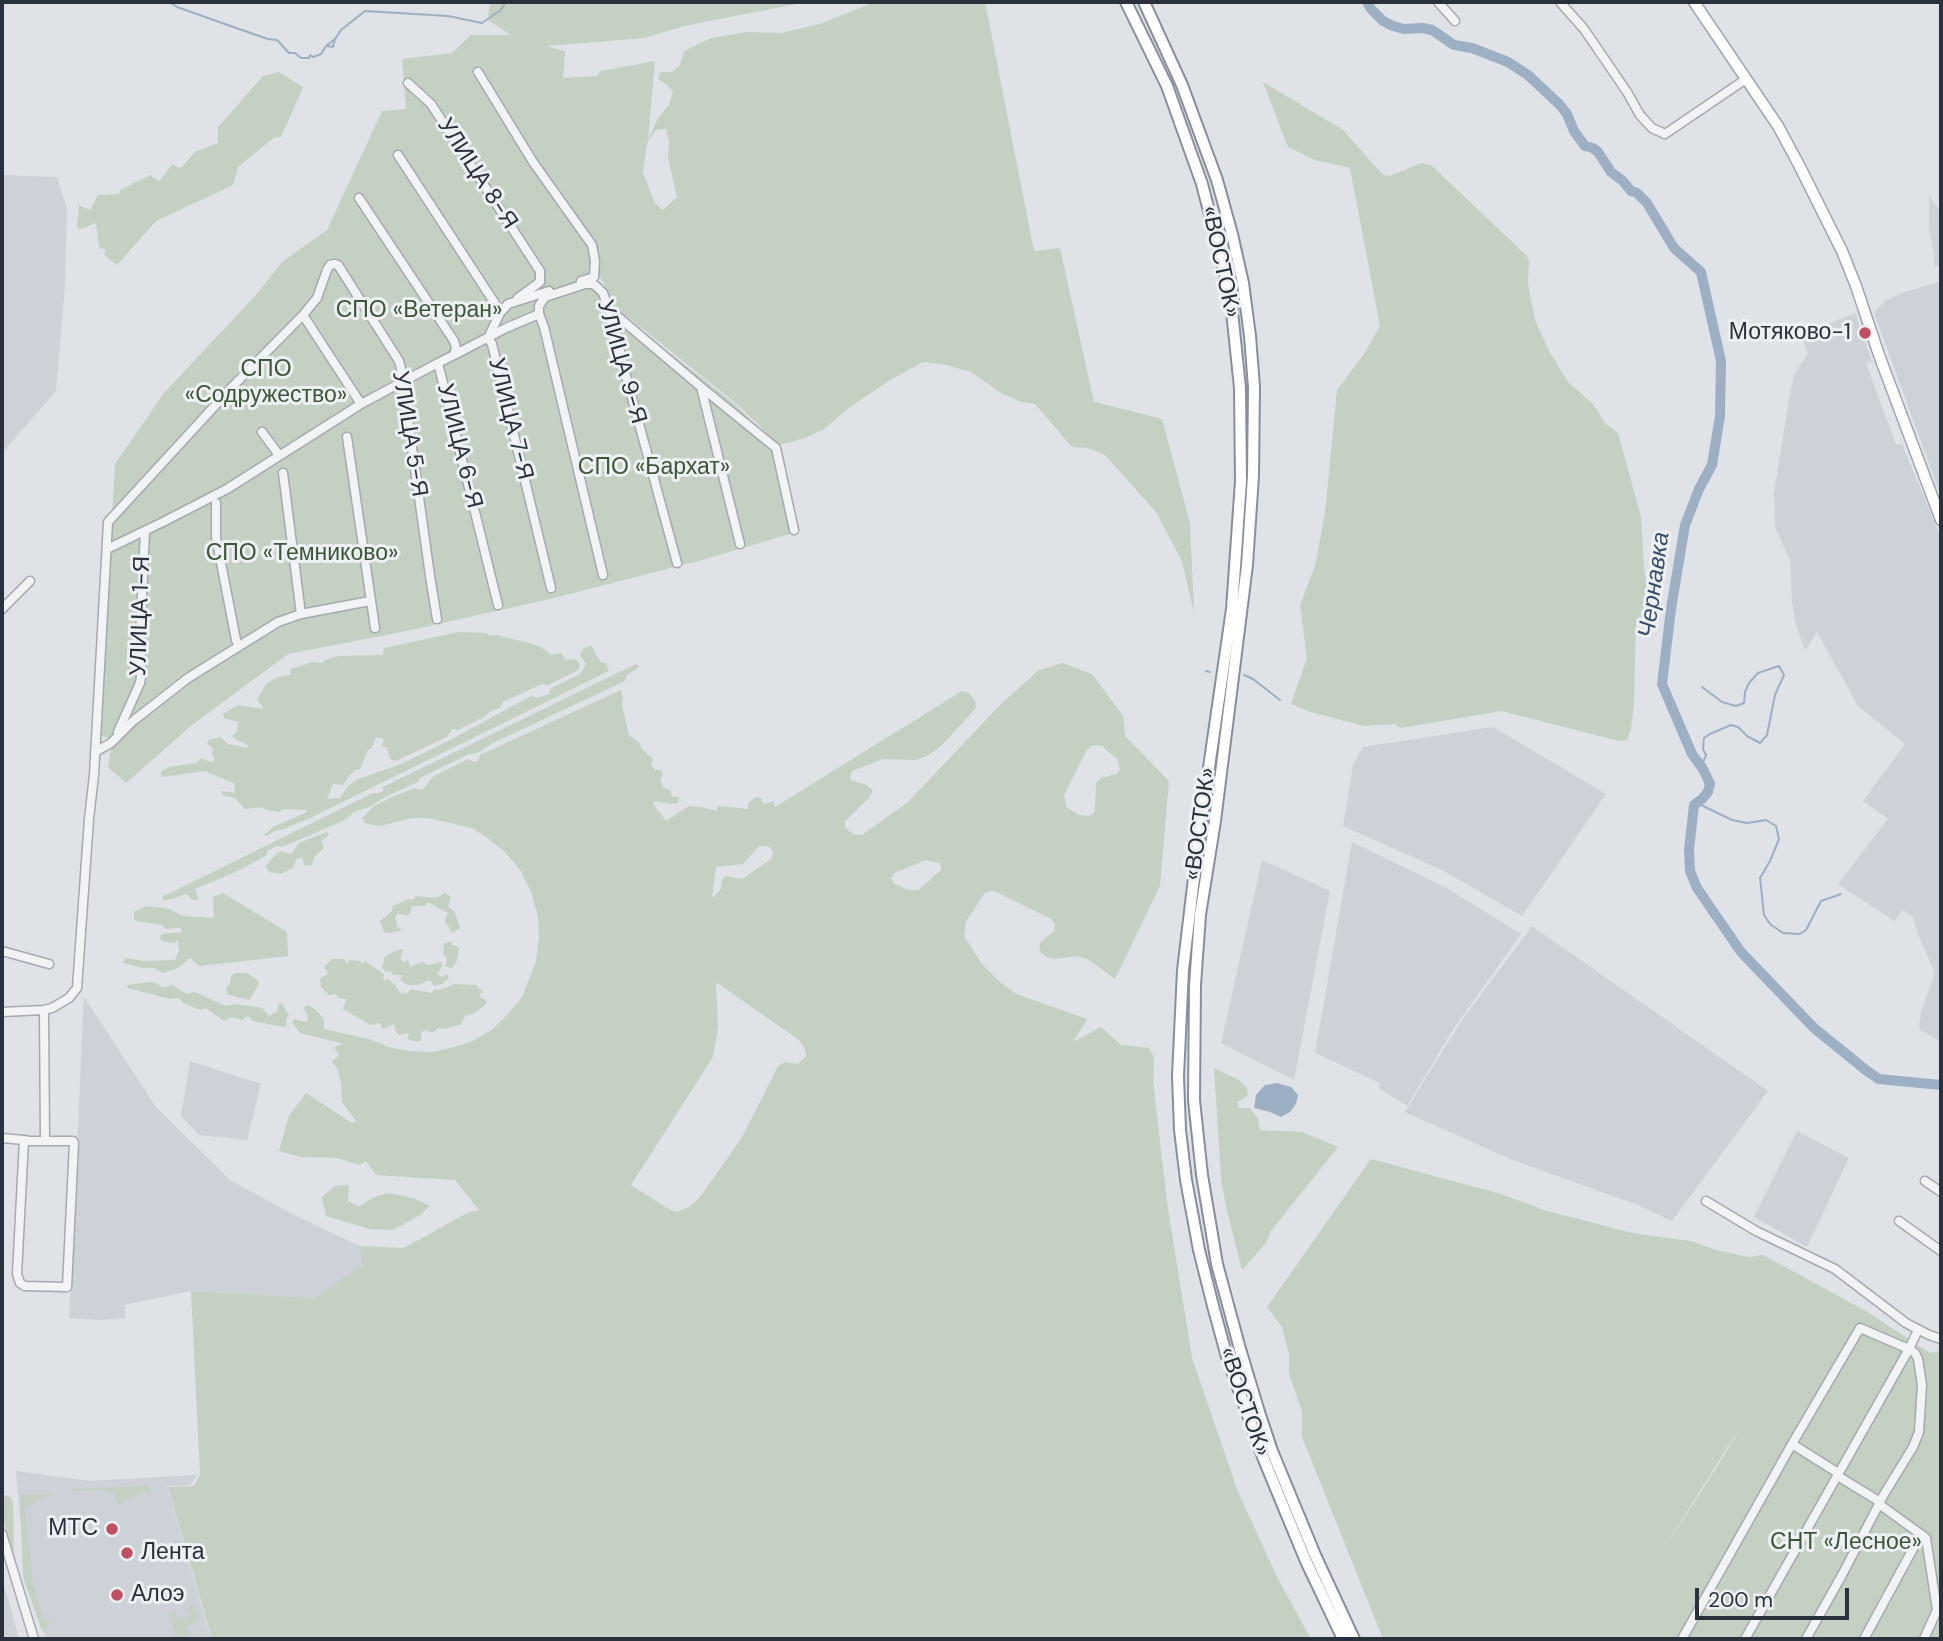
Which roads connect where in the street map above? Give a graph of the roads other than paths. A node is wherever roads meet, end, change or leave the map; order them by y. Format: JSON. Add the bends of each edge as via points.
{"nodes":[{"id":1,"x":1126,"y":2,"type":"edge"},
{"id":2,"x":1144,"y":2,"type":"edge"},
{"id":3,"x":1438,"y":2,"type":"edge"},
{"id":4,"x":1560,"y":2,"type":"edge"},
{"id":5,"x":1694,"y":2,"type":"edge"},
{"id":6,"x":1455,"y":22,"type":"dead end"},
{"id":7,"x":478,"y":72,"type":"dead end"},
{"id":8,"x":1746,"y":79,"type":"junction"},
{"id":9,"x":408,"y":82,"type":"dead end"},
{"id":10,"x":398,"y":155,"type":"dead end"},
{"id":11,"x":359,"y":198,"type":"dead end"},
{"id":12,"x":540,"y":271,"type":"joint"},
{"id":13,"x":593,"y":280,"type":"junction"},
{"id":14,"x":508,"y":304,"type":"junction"},
{"id":15,"x":610,"y":310,"type":"junction"},
{"id":16,"x":500,"y":313,"type":"junction"},
{"id":17,"x":539,"y":314,"type":"junction"},
{"id":18,"x":303,"y":315,"type":"junction"},
{"id":19,"x":488,"y":338,"type":"junction"},
{"id":20,"x":454,"y":355,"type":"junction"},
{"id":21,"x":438,"y":363,"type":"junction"},
{"id":22,"x":404,"y":382,"type":"junction"},
{"id":23,"x":701,"y":387,"type":"junction"},
{"id":24,"x":361,"y":404,"type":"junction"},
{"id":25,"x":262,"y":432,"type":"dead end"},
{"id":26,"x":347,"y":437,"type":"dead end"},
{"id":27,"x":279,"y":455,"type":"junction"},
{"id":28,"x":283,"y":473,"type":"dead end"},
{"id":29,"x":216,"y":503,"type":"dead end"},
{"id":30,"x":1941,"y":520,"type":"edge"},
{"id":31,"x":794,"y":530,"type":"dead end"},
{"id":32,"x":145,"y":531,"type":"junction"},
{"id":33,"x":740,"y":544,"type":"dead end"},
{"id":34,"x":107,"y":549,"type":"junction"},
{"id":35,"x":677,"y":563,"type":"dead end"},
{"id":36,"x":603,"y":575,"type":"dead end"},
{"id":37,"x":30,"y":580,"type":"dead end"},
{"id":38,"x":551,"y":588,"type":"dead end"},
{"id":39,"x":370,"y":601,"type":"junction"},
{"id":40,"x":498,"y":605,"type":"dead end"},
{"id":41,"x":2,"y":609,"type":"edge"},
{"id":42,"x":301,"y":614,"type":"junction"},
{"id":43,"x":438,"y":619,"type":"dead end"},
{"id":44,"x":375,"y":628,"type":"dead end"},
{"id":45,"x":239,"y":646,"type":"junction"},
{"id":46,"x":116,"y":738,"type":"junction"},
{"id":47,"x":95,"y":752,"type":"junction"},
{"id":48,"x":2,"y":951,"type":"edge"},
{"id":49,"x":49,"y":964,"type":"dead end"},
{"id":50,"x":44,"y":1010,"type":"junction"},
{"id":51,"x":2,"y":1012,"type":"edge"},
{"id":52,"x":2,"y":1138,"type":"edge"},
{"id":53,"x":24,"y":1140,"type":"junction"},
{"id":54,"x":45,"y":1141,"type":"junction"},
{"id":55,"x":1925,"y":1181,"type":"dead end"},
{"id":56,"x":1941,"y":1192,"type":"edge"},
{"id":57,"x":1706,"y":1201,"type":"dead end"},
{"id":58,"x":1899,"y":1221,"type":"dead end"},
{"id":59,"x":1941,"y":1251,"type":"edge"},
{"id":60,"x":1918,"y":1330,"type":"junction"},
{"id":61,"x":1941,"y":1339,"type":"edge"},
{"id":62,"x":1909,"y":1349,"type":"junction"},
{"id":63,"x":1791,"y":1444,"type":"junction"},
{"id":64,"x":1837,"y":1475,"type":"junction"},
{"id":65,"x":1879,"y":1504,"type":"junction"},
{"id":66,"x":2,"y":1534,"type":"edge"},
{"id":67,"x":1921,"y":1534,"type":"junction"},
{"id":68,"x":34,"y":1639,"type":"edge"},
{"id":69,"x":1343,"y":1639,"type":"edge"},
{"id":70,"x":1354,"y":1639,"type":"edge"},
{"id":71,"x":1682,"y":1639,"type":"edge"},
{"id":72,"x":1745,"y":1639,"type":"edge"},
{"id":73,"x":1806,"y":1639,"type":"edge"},
{"id":74,"x":1864,"y":1639,"type":"edge"},
{"id":75,"x":1924,"y":1639,"type":"edge"}],
"edges":[{"from":1,"to":69,"type":"highway","name":"«ВОСТОК»","via":[[1167,86],[1202,184],[1230,292],[1240,388],[1241,481],[1233,597],[1183,970],[1178,1076],[1186,1181],[1227,1357],[1263,1457]]},
{"from":2,"to":70,"type":"highway","name":"«ВОСТОК»","via":[[1182,85],[1217,180],[1243,283],[1254,387],[1247,565],[1200,915],[1195,985],[1194,1100],[1202,1175],[1217,1264],[1259,1412],[1315,1555]]},
{"from":3,"to":6,"type":"street"},
{"from":4,"to":8,"type":"street","via":[[1584,29],[1640,114],[1665,134]]},
{"from":5,"to":8,"type":"main road"},
{"from":7,"to":13,"type":"street","name":"УЛИЦА 9-Я","via":[[533,162],[592,245]]},
{"from":8,"to":30,"type":"main road","via":[[1790,146],[1847,261]]},
{"from":9,"to":12,"type":"street","name":"УЛИЦА 8-Я","via":[[430,104]]},
{"from":10,"to":16,"type":"street"},
{"from":11,"to":20,"type":"street","name":"УЛИЦА 6-Я","via":[[450,334]]},
{"from":12,"to":14,"type":"street","name":"УЛИЦА 7-Я","via":[[540,282]]},
{"from":13,"to":14,"type":"street"},
{"from":13,"to":15,"type":"street","name":"УЛИЦА 9-Я"},
{"from":13,"to":17,"type":"street","via":[[545,297]]},
{"from":14,"to":16,"type":"street","name":"УЛИЦА 7-Я"},
{"from":15,"to":23,"type":"street"},
{"from":15,"to":35,"type":"street","name":"УЛИЦА 9-Я"},
{"from":16,"to":19,"type":"street","name":"УЛИЦА 7-Я"},
{"from":17,"to":19,"type":"street"},
{"from":17,"to":36,"type":"street"},
{"from":18,"to":22,"type":"street","name":"УЛИЦА 5-Я","via":[[317,299],[330,265],[338,265],[399,361]]},
{"from":18,"to":24,"type":"street"},
{"from":18,"to":34,"type":"street","via":[[108,522]]},
{"from":19,"to":20,"type":"street"},
{"from":19,"to":38,"type":"street","name":"УЛИЦА 7-Я"},
{"from":20,"to":21,"type":"street","name":"УЛИЦА 6-Я"},
{"from":21,"to":22,"type":"street"},
{"from":21,"to":40,"type":"street","name":"УЛИЦА 6-Я"},
{"from":22,"to":24,"type":"street"},
{"from":22,"to":43,"type":"street","name":"УЛИЦА 5-Я"},
{"from":23,"to":31,"type":"street","via":[[776,448]]},
{"from":23,"to":33,"type":"street"},
{"from":24,"to":27,"type":"street"},
{"from":25,"to":27,"type":"street"},
{"from":26,"to":39,"type":"street"},
{"from":27,"to":32,"type":"street","via":[[227,489]]},
{"from":28,"to":42,"type":"street"},
{"from":29,"to":45,"type":"street","via":[[216,537]]},
{"from":32,"to":34,"type":"street"},
{"from":32,"to":46,"type":"street","name":"УЛИЦА 1-Я","via":[[141,677]]},
{"from":34,"to":47,"type":"street"},
{"from":37,"to":41,"type":"street"},
{"from":39,"to":42,"type":"street"},
{"from":39,"to":44,"type":"street"},
{"from":42,"to":45,"type":"street"},
{"from":45,"to":46,"type":"street","via":[[188,678]]},
{"from":46,"to":47,"type":"street"},
{"from":47,"to":50,"type":"street","via":[[77,988],[63,1003]]},
{"from":48,"to":49,"type":"street"},
{"from":50,"to":51,"type":"street"},
{"from":50,"to":54,"type":"street"},
{"from":52,"to":53,"type":"street"},
{"from":53,"to":54,"type":"street"},
{"from":53,"to":54,"type":"street","via":[[17,1274],[25,1286],[67,1287],[74,1143]]},
{"from":55,"to":56,"type":"street"},
{"from":57,"to":60,"type":"street","via":[[1835,1269]]},
{"from":58,"to":59,"type":"street"},
{"from":60,"to":61,"type":"street"},
{"from":60,"to":62,"type":"street"},
{"from":62,"to":63,"type":"street","via":[[1860,1328]]},
{"from":62,"to":64,"type":"street"},
{"from":62,"to":65,"type":"street","via":[[1918,1359],[1922,1385],[1919,1432]]},
{"from":63,"to":64,"type":"street"},
{"from":63,"to":71,"type":"street"},
{"from":64,"to":65,"type":"street"},
{"from":64,"to":72,"type":"street"},
{"from":65,"to":67,"type":"street"},
{"from":65,"to":73,"type":"street"},
{"from":66,"to":68,"type":"street"},
{"from":67,"to":74,"type":"street"},
{"from":67,"to":75,"type":"street","via":[[1926,1538],[1937,1610]]}]}
